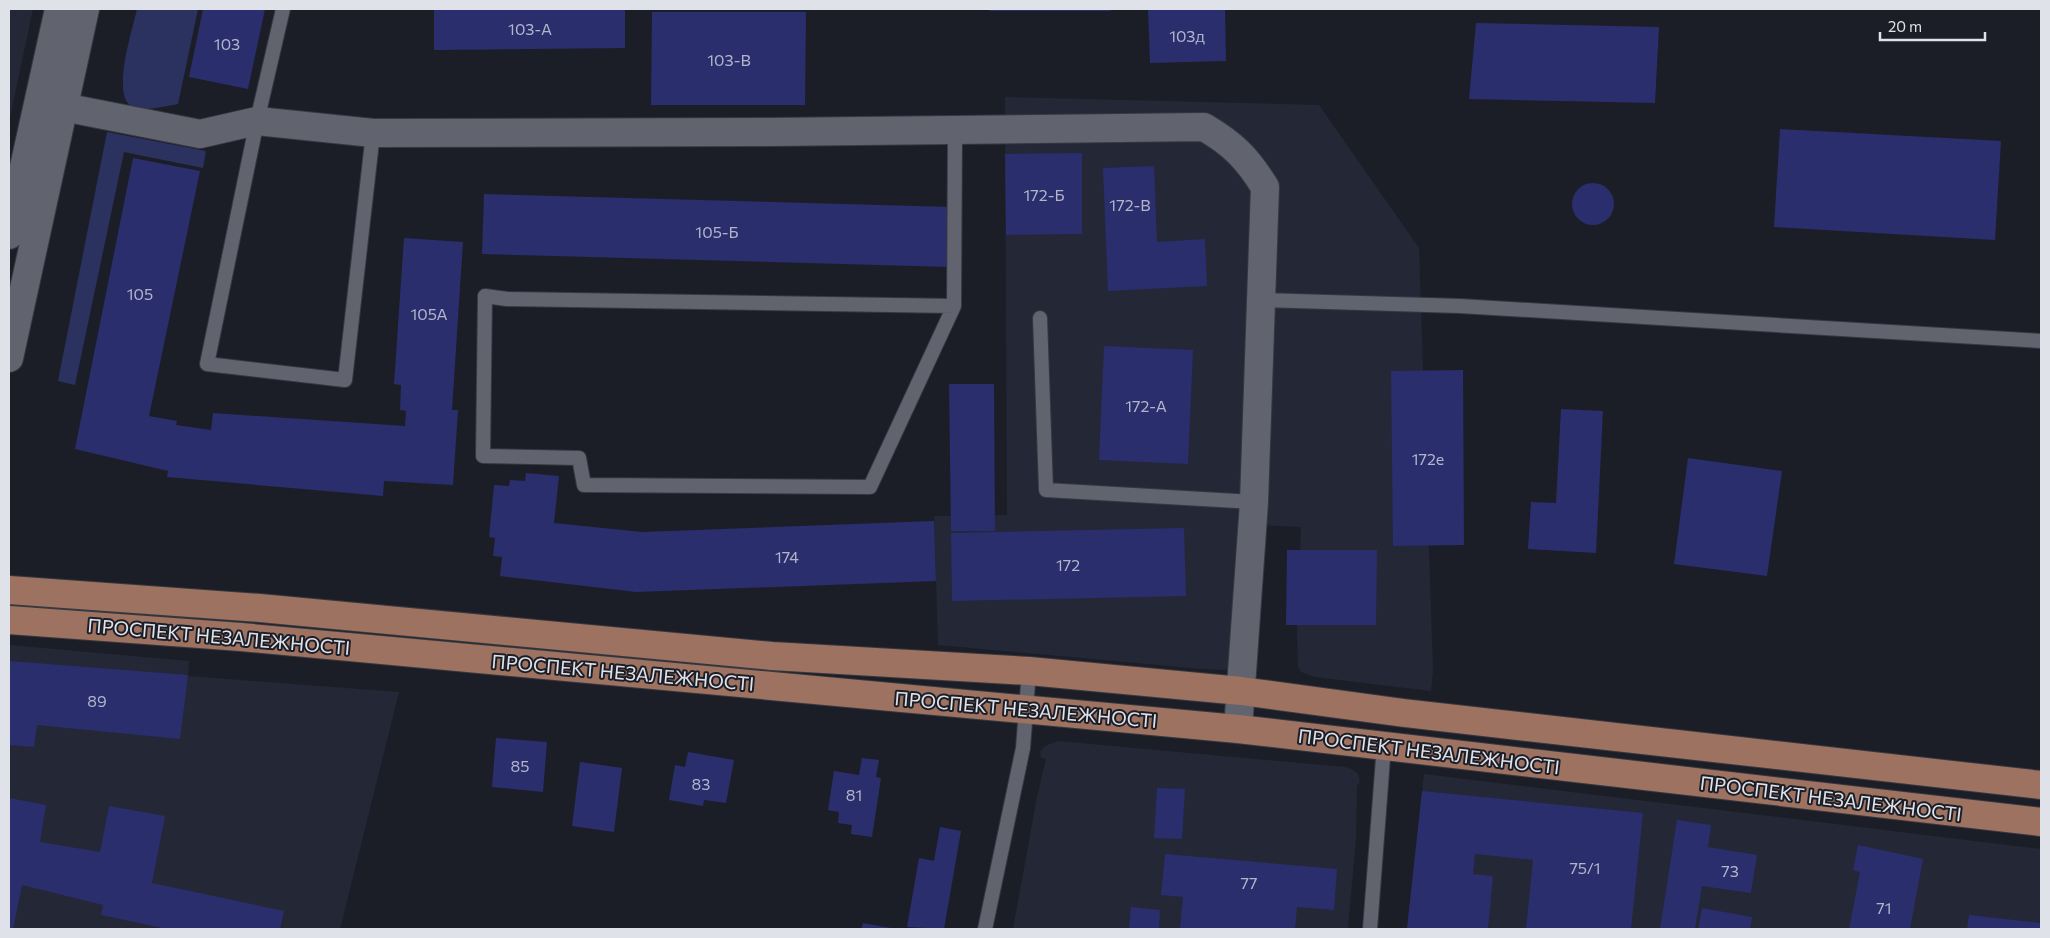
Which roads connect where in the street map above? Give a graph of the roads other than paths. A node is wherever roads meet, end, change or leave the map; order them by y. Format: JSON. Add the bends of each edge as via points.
{"nodes":[{"id":1,"x":59,"y":9,"type":"edge"},
{"id":2,"x":85,"y":9,"type":"edge"},
{"id":3,"x":283,"y":9,"type":"edge"},
{"id":4,"x":63,"y":108,"type":"junction"},
{"id":5,"x":257,"y":121,"type":"junction"},
{"id":6,"x":955,"y":130,"type":"junction"},
{"id":7,"x":373,"y":133,"type":"junction"},
{"id":8,"x":9,"y":235,"type":"edge"},
{"id":9,"x":1261,"y":300,"type":"junction"},
{"id":10,"x":954,"y":306,"type":"junction"},
{"id":11,"x":1040,"y":318,"type":"dead end"},
{"id":12,"x":2041,"y":341,"type":"edge"},
{"id":13,"x":9,"y":358,"type":"edge"},
{"id":14,"x":1254,"y":502,"type":"junction"},
{"id":15,"x":9,"y":590,"type":"edge"},
{"id":16,"x":9,"y":620,"type":"edge"},
{"id":17,"x":1029,"y":670,"type":"junction"},
{"id":18,"x":1241,"y":691,"type":"junction"},
{"id":19,"x":1026,"y":709,"type":"junction"},
{"id":20,"x":1238,"y":729,"type":"junction"},
{"id":21,"x":1384,"y":745,"type":"junction"},
{"id":22,"x":2041,"y":785,"type":"edge"},
{"id":23,"x":2041,"y":822,"type":"edge"},
{"id":24,"x":985,"y":929,"type":"edge"},
{"id":25,"x":1370,"y":929,"type":"edge"}],
"edges":[{"from":1,"to":8,"type":"street"},
{"from":2,"to":4,"type":"street"},
{"from":3,"to":5,"type":"lane"},
{"from":4,"to":5,"type":"street","via":[[200,134]]},
{"from":4,"to":13,"type":"street"},
{"from":5,"to":7,"type":"street"},
{"from":5,"to":7,"type":"lane","via":[[207,364],[345,380]]},
{"from":6,"to":7,"type":"street"},
{"from":6,"to":9,"type":"street","via":[[1204,126],[1229,142],[1249,161],[1265,187]]},
{"from":6,"to":10,"type":"lane"},
{"from":9,"to":12,"type":"lane","via":[[1460,306]]},
{"from":9,"to":14,"type":"street"},
{"from":10,"to":10,"type":"lane","via":[[870,487],[584,485],[579,458],[483,456],[485,296],[508,299]]},
{"from":11,"to":14,"type":"lane","via":[[1046,490]]},
{"from":14,"to":18,"type":"street"},
{"from":15,"to":17,"type":"main road","name":"ПРОСПЕКТ НЕЗАЛЕЖНОСТІ","via":[[260,608],[772,656]]},
{"from":16,"to":19,"type":"main road","name":"ПРОСПЕКТ НЕЗАЛЕЖНОСТІ","via":[[251,638]]},
{"from":17,"to":18,"type":"main road","name":"ПРОСПЕКТ НЕЗАЛЕЖНОСТІ"},
{"from":17,"to":19,"type":"lane"},
{"from":18,"to":20,"type":"street"},
{"from":18,"to":22,"type":"main road","name":"ПРОСПЕКТ НЕЗАЛЕЖНОСТІ","via":[[1404,713]]},
{"from":19,"to":20,"type":"main road","name":"ПРОСПЕКТ НЕЗАЛЕЖНОСТІ"},
{"from":19,"to":24,"type":"lane","via":[[1023,748]]},
{"from":20,"to":21,"type":"main road","name":"ПРОСПЕКТ НЕЗАЛЕЖНОСТІ"},
{"from":21,"to":23,"type":"main road","name":"ПРОСПЕКТ НЕЗАЛЕЖНОСТІ"},
{"from":21,"to":25,"type":"lane"}]}
